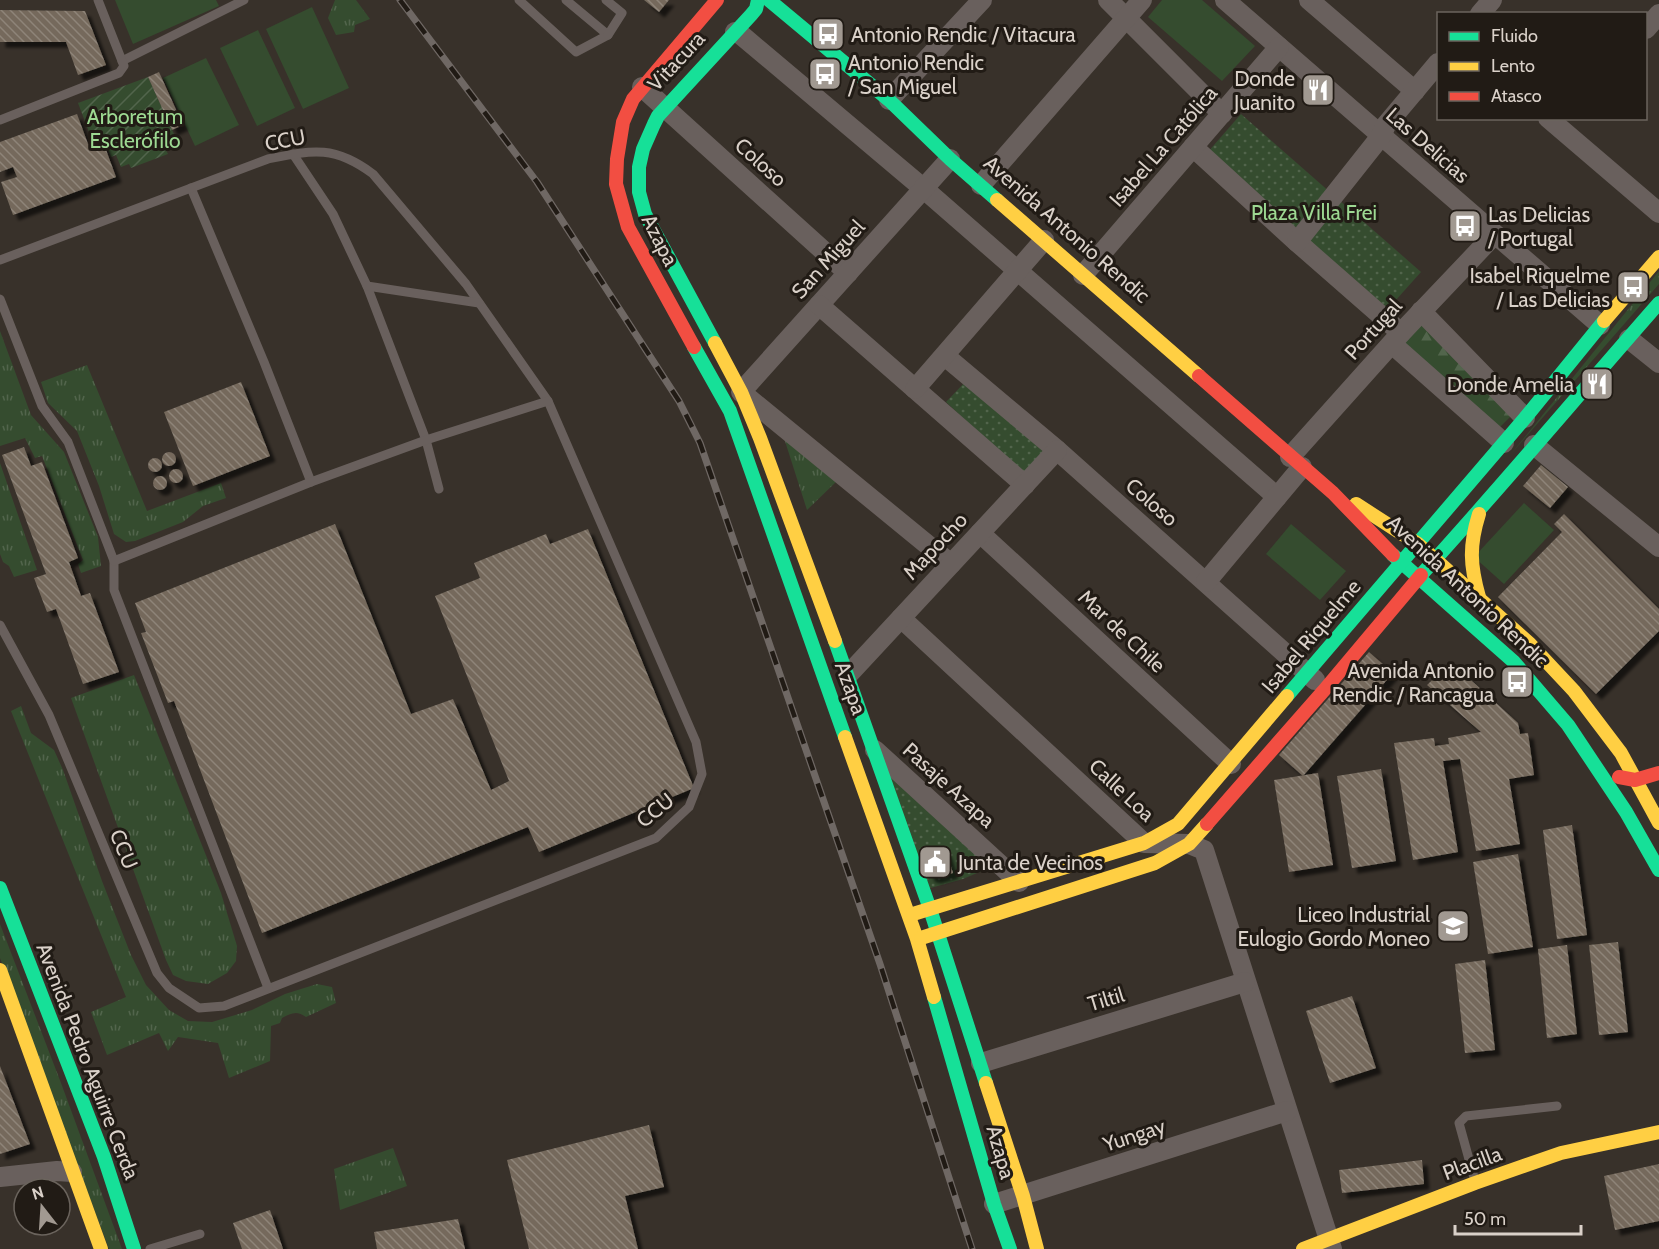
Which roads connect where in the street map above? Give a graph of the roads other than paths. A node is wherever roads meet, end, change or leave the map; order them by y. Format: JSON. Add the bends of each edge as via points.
{"nodes":[{"id":1,"x":98,"y":0,"type":"edge"},
{"id":2,"x":244,"y":0,"type":"edge"},
{"id":3,"x":519,"y":0,"type":"edge"},
{"id":4,"x":566,"y":0,"type":"edge"},
{"id":5,"x":606,"y":0,"type":"edge"},
{"id":6,"x":717,"y":0,"type":"edge"},
{"id":7,"x":758,"y":0,"type":"edge"},
{"id":8,"x":982,"y":0,"type":"edge"},
{"id":9,"x":1108,"y":0,"type":"edge"},
{"id":10,"x":1142,"y":0,"type":"edge"},
{"id":11,"x":1225,"y":0,"type":"edge"},
{"id":12,"x":1309,"y":0,"type":"edge"},
{"id":13,"x":1491,"y":0,"type":"edge"},
{"id":14,"x":784,"y":4,"type":"edge"},
{"id":15,"x":1482,"y":12,"type":"edge"},
{"id":16,"x":1659,"y":14,"type":"edge"},
{"id":17,"x":1127,"y":18,"type":"junction"},
{"id":18,"x":1647,"y":28,"type":"edge"},
{"id":19,"x":735,"y":32,"type":"junction"},
{"id":20,"x":608,"y":36,"type":"junction"},
{"id":21,"x":1279,"y":47,"type":"junction"},
{"id":22,"x":122,"y":61,"type":"junction"},
{"id":23,"x":1437,"y":64,"type":"edge"},
{"id":24,"x":642,"y":87,"type":"junction"},
{"id":25,"x":1415,"y":91,"type":"junction"},
{"id":26,"x":889,"y":100,"type":"junction"},
{"id":27,"x":665,"y":106,"type":"junction"},
{"id":28,"x":1222,"y":114,"type":"junction"},
{"id":29,"x":0,"y":120,"type":"edge"},
{"id":30,"x":1557,"y":121,"type":"edge"},
{"id":31,"x":1381,"y":136,"type":"junction"},
{"id":32,"x":1193,"y":147,"type":"junction"},
{"id":33,"x":293,"y":154,"type":"junction"},
{"id":34,"x":617,"y":159,"type":"joint"},
{"id":35,"x":950,"y":159,"type":"junction"},
{"id":36,"x":639,"y":161,"type":"joint"},
{"id":37,"x":981,"y":185,"type":"junction"},
{"id":38,"x":191,"y":188,"type":"junction"},
{"id":39,"x":924,"y":189,"type":"junction"},
{"id":40,"x":1659,"y":213,"type":"edge"},
{"id":41,"x":1494,"y":235,"type":"junction"},
{"id":42,"x":1044,"y":240,"type":"junction"},
{"id":43,"x":1297,"y":242,"type":"junction"},
{"id":44,"x":1659,"y":257,"type":"edge"},
{"id":45,"x":0,"y":260,"type":"edge"},
{"id":46,"x":1018,"y":270,"type":"junction"},
{"id":47,"x":848,"y":273,"type":"junction"},
{"id":48,"x":1083,"y":275,"type":"junction"},
{"id":49,"x":367,"y":286,"type":"junction"},
{"id":50,"x":0,"y":299,"type":"edge"},
{"id":51,"x":479,"y":303,"type":"junction"},
{"id":52,"x":1659,"y":303,"type":"edge"},
{"id":53,"x":819,"y":305,"type":"junction"},
{"id":54,"x":1421,"y":311,"type":"junction"},
{"id":55,"x":1600,"y":326,"type":"junction"},
{"id":56,"x":1397,"y":338,"type":"junction"},
{"id":57,"x":1629,"y":339,"type":"junction"},
{"id":58,"x":945,"y":356,"type":"junction"},
{"id":59,"x":1659,"y":363,"type":"edge"},
{"id":60,"x":915,"y":389,"type":"junction"},
{"id":61,"x":741,"y":392,"type":"junction"},
{"id":62,"x":548,"y":401,"type":"junction"},
{"id":63,"x":1525,"y":418,"type":"junction"},
{"id":64,"x":426,"y":440,"type":"junction"},
{"id":65,"x":1504,"y":443,"type":"junction"},
{"id":66,"x":1534,"y":444,"type":"junction"},
{"id":67,"x":1057,"y":450,"type":"junction"},
{"id":68,"x":1296,"y":462,"type":"junction"},
{"id":69,"x":311,"y":482,"type":"junction"},
{"id":70,"x":1025,"y":484,"type":"junction"},
{"id":71,"x":439,"y":489,"type":"dead end"},
{"id":72,"x":1333,"y":493,"type":"junction"},
{"id":73,"x":1277,"y":497,"type":"junction"},
{"id":74,"x":1481,"y":509,"type":"junction"},
{"id":75,"x":980,"y":533,"type":"junction"},
{"id":76,"x":1418,"y":544,"type":"junction"},
{"id":77,"x":1659,"y":547,"type":"edge"},
{"id":78,"x":1435,"y":560,"type":"junction"},
{"id":79,"x":114,"y":561,"type":"junction"},
{"id":80,"x":1400,"y":562,"type":"junction"},
{"id":81,"x":951,"y":564,"type":"junction"},
{"id":82,"x":1419,"y":579,"type":"junction"},
{"id":83,"x":1206,"y":582,"type":"junction"},
{"id":84,"x":1479,"y":597,"type":"junction"},
{"id":85,"x":901,"y":618,"type":"junction"},
{"id":86,"x":0,"y":625,"type":"edge"},
{"id":87,"x":1306,"y":673,"type":"junction"},
{"id":88,"x":848,"y":675,"type":"junction"},
{"id":89,"x":1326,"y":688,"type":"junction"},
{"id":90,"x":873,"y":748,"type":"junction"},
{"id":91,"x":1621,"y":753,"type":"junction"},
{"id":92,"x":1589,"y":756,"type":"junction"},
{"id":93,"x":1640,"y":756,"type":"dead end"},
{"id":94,"x":1231,"y":764,"type":"junction"},
{"id":95,"x":1659,"y":773,"type":"edge"},
{"id":96,"x":1637,"y":780,"type":"junction"},
{"id":97,"x":1659,"y":823,"type":"edge"},
{"id":98,"x":1144,"y":843,"type":"junction"},
{"id":99,"x":1189,"y":844,"type":"junction"},
{"id":100,"x":1659,"y":870,"type":"edge"},
{"id":101,"x":1019,"y":882,"type":"junction"},
{"id":102,"x":0,"y":888,"type":"edge"},
{"id":103,"x":930,"y":909,"type":"junction"},
{"id":104,"x":909,"y":915,"type":"junction"},
{"id":105,"x":937,"y":933,"type":"junction"},
{"id":106,"x":917,"y":939,"type":"junction"},
{"id":107,"x":0,"y":970,"type":"edge"},
{"id":108,"x":1245,"y":982,"type":"junction"},
{"id":109,"x":267,"y":988,"type":"junction"},
{"id":110,"x":8,"y":999,"type":"edge"},
{"id":111,"x":4,"y":1020,"type":"dead end"},
{"id":112,"x":981,"y":1063,"type":"junction"},
{"id":113,"x":36,"y":1103,"type":"dead end"},
{"id":114,"x":1557,"y":1106,"type":"dead end"},
{"id":115,"x":1287,"y":1111,"type":"junction"},
{"id":116,"x":52,"y":1114,"type":"junction"},
{"id":117,"x":1659,"y":1131,"type":"edge"},
{"id":118,"x":72,"y":1172,"type":"junction"},
{"id":119,"x":0,"y":1177,"type":"edge"},
{"id":120,"x":1475,"y":1183,"type":"junction"},
{"id":121,"x":1023,"y":1196,"type":"junction"},
{"id":122,"x":994,"y":1204,"type":"junction"},
{"id":123,"x":200,"y":1234,"type":"dead end"},
{"id":124,"x":1330,"y":1244,"type":"edge"},
{"id":125,"x":101,"y":1249,"type":"edge"},
{"id":126,"x":134,"y":1249,"type":"edge"},
{"id":127,"x":150,"y":1249,"type":"edge"},
{"id":128,"x":1010,"y":1249,"type":"edge"},
{"id":129,"x":1037,"y":1249,"type":"edge"},
{"id":130,"x":1304,"y":1249,"type":"edge"}],
"edges":[{"from":1,"to":22,"type":"lane"},
{"from":2,"to":22,"type":"lane"},
{"from":3,"to":20,"type":"lane","via":[[576,52]]},
{"from":4,"to":20,"type":"lane"},
{"from":5,"to":20,"type":"lane","via":[[622,14]]},
{"from":6,"to":24,"type":"street","name":"Vitacura"},
{"from":7,"to":19,"type":"street","name":"Vitacura","via":[[756,9]]},
{"from":8,"to":26,"type":"street"},
{"from":9,"to":17,"type":"street"},
{"from":10,"to":17,"type":"street"},
{"from":11,"to":21,"type":"street","name":"Las Delicias"},
{"from":12,"to":25,"type":"street","name":"Las Delicias"},
{"from":13,"to":15,"type":"street"},
{"from":14,"to":26,"type":"street","name":"Avenida Antonio Rendic"},
{"from":16,"to":18,"type":"street"},
{"from":17,"to":28,"type":"street"},
{"from":17,"to":37,"type":"street"},
{"from":19,"to":27,"type":"street","name":"Vitacura"},
{"from":19,"to":39,"type":"street"},
{"from":21,"to":28,"type":"street","name":"Isabel La Católica"},
{"from":21,"to":31,"type":"street","name":"Las Delicias"},
{"from":22,"to":29,"type":"lane","via":[[124,66],[119,74]]},
{"from":23,"to":25,"type":"street"},
{"from":24,"to":27,"type":"street","name":"Coloso"},
{"from":24,"to":34,"type":"street","name":"Vitacura","via":[[623,123]]},
{"from":25,"to":31,"type":"street"},
{"from":26,"to":35,"type":"street","name":"Avenida Antonio Rendic"},
{"from":27,"to":36,"type":"street","name":"Vitacura","via":[[647,134]]},
{"from":27,"to":47,"type":"street","name":"Coloso"},
{"from":28,"to":32,"type":"street","name":"Isabel La Católica"},
{"from":30,"to":40,"type":"street"},
{"from":31,"to":41,"type":"street","name":"Las Delicias"},
{"from":31,"to":43,"type":"street"},
{"from":32,"to":43,"type":"street"},
{"from":32,"to":48,"type":"street","name":"Isabel La Católica"},
{"from":33,"to":38,"type":"lane","name":"CCU","via":[[268,159]]},
{"from":33,"to":49,"type":"lane","via":[[333,214]]},
{"from":33,"to":51,"type":"lane","name":"CCU","via":[[330,153],[355,160],[373,174]]},
{"from":34,"to":104,"type":"street","name":"Azapa","via":[[616,184],[627,227],[730,411]]},
{"from":35,"to":37,"type":"street","name":"Avenida Antonio Rendic"},
{"from":35,"to":39,"type":"street","name":"San Miguel"},
{"from":36,"to":61,"type":"street","name":"Azapa","via":[[638,186],[645,214]]},
{"from":37,"to":42,"type":"street","name":"Avenida Antonio Rendic"},
{"from":38,"to":45,"type":"lane","name":"CCU"},
{"from":38,"to":69,"type":"lane"},
{"from":39,"to":46,"type":"street"},
{"from":39,"to":47,"type":"street","name":"San Miguel"},
{"from":41,"to":54,"type":"street","name":"Portugal"},
{"from":41,"to":55,"type":"street","name":"Las Delicias"},
{"from":42,"to":46,"type":"street"},
{"from":42,"to":48,"type":"street","name":"Avenida Antonio Rendic"},
{"from":43,"to":56,"type":"street"},
{"from":44,"to":55,"type":"street","name":"Isabel Riquelme"},
{"from":46,"to":58,"type":"street"},
{"from":46,"to":73,"type":"street"},
{"from":47,"to":53,"type":"street","name":"San Miguel"},
{"from":48,"to":68,"type":"street","name":"Avenida Antonio Rendic"},
{"from":49,"to":51,"type":"lane"},
{"from":49,"to":64,"type":"lane"},
{"from":50,"to":79,"type":"lane","via":[[42,406],[68,442]]},
{"from":51,"to":62,"type":"lane","name":"CCU"},
{"from":52,"to":57,"type":"street","name":"Isabel Riquelme"},
{"from":53,"to":60,"type":"street"},
{"from":53,"to":61,"type":"street","name":"San Miguel"},
{"from":54,"to":56,"type":"street","name":"Portugal"},
{"from":54,"to":63,"type":"street"},
{"from":55,"to":63,"type":"street","name":"Isabel Riquelme"},
{"from":56,"to":65,"type":"street"},
{"from":56,"to":68,"type":"street","name":"Portugal"},
{"from":57,"to":59,"type":"street"},
{"from":57,"to":66,"type":"street","name":"Isabel Riquelme"},
{"from":58,"to":60,"type":"street"},
{"from":58,"to":67,"type":"street","name":"Coloso"},
{"from":60,"to":70,"type":"street"},
{"from":61,"to":81,"type":"street"},
{"from":61,"to":88,"type":"street","name":"Azapa"},
{"from":62,"to":64,"type":"lane"},
{"from":62,"to":109,"type":"lane","name":"CCU","via":[[696,742],[702,774],[689,807],[656,838]]},
{"from":63,"to":65,"type":"street","name":"Isabel Riquelme"},
{"from":64,"to":69,"type":"lane"},
{"from":64,"to":71,"type":"lane"},
{"from":65,"to":76,"type":"street","name":"Isabel Riquelme"},
{"from":66,"to":74,"type":"street","name":"Isabel Riquelme"},
{"from":66,"to":77,"type":"street"},
{"from":67,"to":70,"type":"street","name":"Mapocho"},
{"from":67,"to":83,"type":"street","name":"Coloso"},
{"from":68,"to":72,"type":"street","name":"Avenida Antonio Rendic"},
{"from":68,"to":73,"type":"street","name":"Portugal"},
{"from":69,"to":79,"type":"lane"},
{"from":70,"to":75,"type":"street","name":"Mapocho"},
{"from":72,"to":76,"type":"street","name":"Avenida Antonio Rendic","via":[[1364,507]]},
{"from":72,"to":80,"type":"street","name":"Avenida Antonio Rendic"},
{"from":73,"to":83,"type":"street","name":"Portugal"},
{"from":74,"to":78,"type":"street","name":"Isabel Riquelme"},
{"from":74,"to":84,"type":"street","via":[[1472,537],[1470,566]]},
{"from":75,"to":81,"type":"street","name":"Mapocho"},
{"from":75,"to":94,"type":"street","name":"Mar de Chile"},
{"from":76,"to":78,"type":"street","name":"Avenida Antonio Rendic"},
{"from":76,"to":80,"type":"street","name":"Isabel Riquelme"},
{"from":78,"to":82,"type":"street","name":"Isabel Riquelme"},
{"from":78,"to":84,"type":"street","name":"Avenida Antonio Rendic"},
{"from":79,"to":109,"type":"lane","via":[[114,590]]},
{"from":80,"to":82,"type":"street","name":"Avenida Antonio Rendic"},
{"from":80,"to":87,"type":"street","name":"Isabel Riquelme"},
{"from":81,"to":85,"type":"street","name":"Mapocho"},
{"from":82,"to":89,"type":"street","name":"Isabel Riquelme"},
{"from":82,"to":92,"type":"street","name":"Avenida Antonio Rendic","via":[[1514,662]]},
{"from":83,"to":87,"type":"street","name":"Coloso"},
{"from":84,"to":91,"type":"street","name":"Avenida Antonio Rendic","via":[[1574,691]]},
{"from":85,"to":88,"type":"street","name":"Mapocho"},
{"from":85,"to":98,"type":"street","name":"Calle Loa"},
{"from":86,"to":109,"type":"lane","name":"CCU","via":[[49,715],[157,973],[169,988],[199,1008],[224,1006]]},
{"from":87,"to":89,"type":"street","name":"Coloso"},
{"from":87,"to":94,"type":"street","name":"Isabel Riquelme"},
{"from":88,"to":90,"type":"street","name":"Azapa"},
{"from":89,"to":99,"type":"street","name":"Isabel Riquelme"},
{"from":90,"to":101,"type":"street","name":"Pasaje Azapa"},
{"from":90,"to":103,"type":"street","name":"Azapa"},
{"from":91,"to":93,"type":"street"},
{"from":91,"to":96,"type":"street","name":"Avenida Antonio Rendic"},
{"from":92,"to":96,"type":"street","name":"Avenida Antonio Rendic","via":[[1618,777]]},
{"from":92,"to":100,"type":"street","name":"Avenida Antonio Rendic"},
{"from":94,"to":98,"type":"street","name":"Isabel Riquelme","via":[[1178,824]]},
{"from":95,"to":96,"type":"street"},
{"from":96,"to":97,"type":"street","name":"Avenida Antonio Rendic"},
{"from":98,"to":99,"type":"street","name":"Calle Loa"},
{"from":98,"to":101,"type":"street","name":"Isabel Riquelme"},
{"from":99,"to":105,"type":"street","name":"Isabel Riquelme","via":[[1155,862]]},
{"from":99,"to":108,"type":"street","via":[[1204,850]]},
{"from":101,"to":103,"type":"street","name":"Isabel Riquelme"},
{"from":102,"to":126,"type":"street","name":"Avenida Pedro Aguirre Cerda","via":[[104,1157]]},
{"from":103,"to":104,"type":"street","name":"Isabel Riquelme"},
{"from":103,"to":105,"type":"street","name":"Azapa"},
{"from":104,"to":106,"type":"street","name":"Azapa"},
{"from":105,"to":106,"type":"street","name":"Isabel Riquelme"},
{"from":105,"to":112,"type":"street","name":"Azapa"},
{"from":106,"to":122,"type":"street","name":"Azapa"},
{"from":107,"to":110,"type":"street"},
{"from":108,"to":112,"type":"street","name":"Tiltil"},
{"from":108,"to":115,"type":"street"},
{"from":110,"to":111,"type":"lane"},
{"from":110,"to":116,"type":"street"},
{"from":112,"to":121,"type":"street","name":"Azapa"},
{"from":113,"to":116,"type":"lane"},
{"from":114,"to":120,"type":"lane","via":[[1462,1118],[1459,1123]]},
{"from":115,"to":121,"type":"street","name":"Yungay"},
{"from":115,"to":124,"type":"street"},
{"from":116,"to":118,"type":"street"},
{"from":117,"to":120,"type":"street","name":"Placilla","via":[[1561,1153]]},
{"from":118,"to":119,"type":"street"},
{"from":118,"to":125,"type":"street"},
{"from":120,"to":124,"type":"street","name":"Placilla"},
{"from":121,"to":122,"type":"street","name":"Yungay"},
{"from":121,"to":129,"type":"street","name":"Azapa"},
{"from":122,"to":128,"type":"street","name":"Azapa"},
{"from":123,"to":127,"type":"lane"},
{"from":124,"to":130,"type":"street","name":"Placilla"}]}
